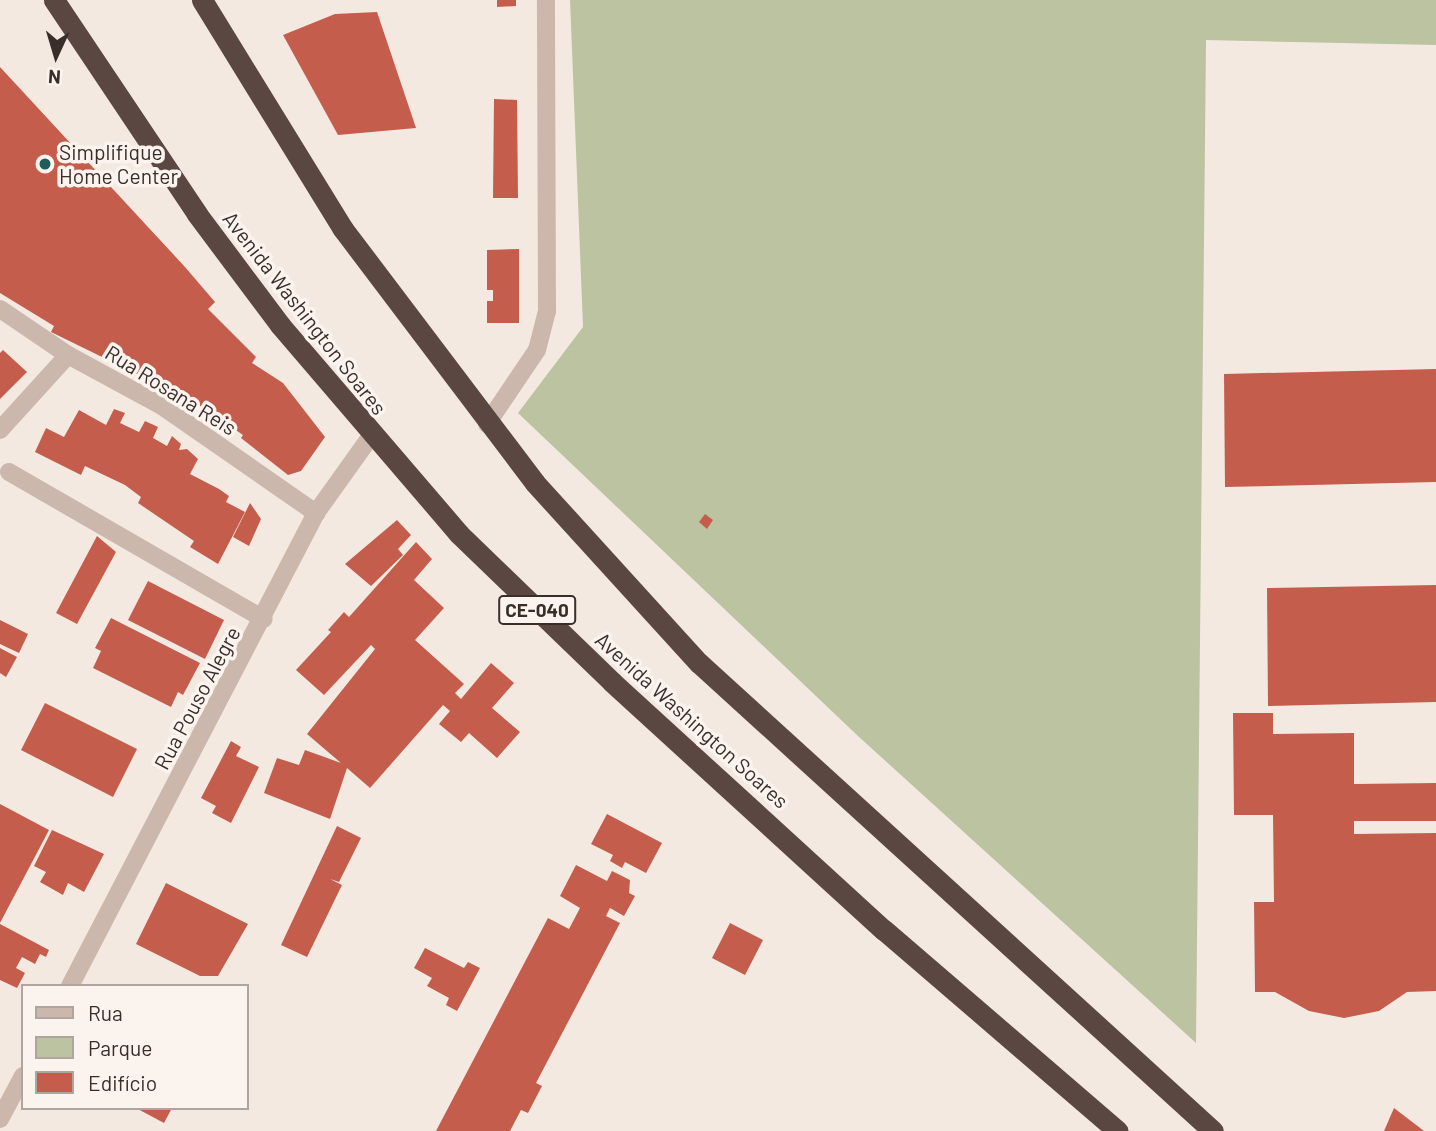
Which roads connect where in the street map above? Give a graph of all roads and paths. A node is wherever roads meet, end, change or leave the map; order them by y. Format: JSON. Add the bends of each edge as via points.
{"nodes":[{"id":1,"x":54,"y":0,"type":"edge"},
{"id":2,"x":72,"y":0,"type":"edge"},
{"id":3,"x":202,"y":0,"type":"edge"},
{"id":4,"x":546,"y":0,"type":"edge"},
{"id":5,"x":71,"y":32,"type":"junction"},
{"id":6,"x":0,"y":309,"type":"edge"},
{"id":7,"x":68,"y":355,"type":"junction"},
{"id":8,"x":487,"y":424,"type":"junction"},
{"id":9,"x":0,"y":430,"type":"edge"},
{"id":10,"x":371,"y":436,"type":"junction"},
{"id":11,"x":9,"y":472,"type":"dead end"},
{"id":12,"x":316,"y":513,"type":"junction"},
{"id":13,"x":264,"y":619,"type":"junction"},
{"id":14,"x":71,"y":984,"type":"edge"},
{"id":15,"x":21,"y":1079,"type":"edge"},
{"id":16,"x":2,"y":1112,"type":"edge"},
{"id":17,"x":1118,"y":1131,"type":"edge"},
{"id":18,"x":1213,"y":1131,"type":"edge"}],
"edges":[{"from":1,"to":5,"type":"highway","name":"Avenida Washington Soares","number":"CE-040"},
{"from":2,"to":5,"type":"highway"},
{"from":3,"to":8,"type":"highway","via":[[343,229]]},
{"from":4,"to":8,"type":"street","via":[[547,311],[537,350]]},
{"from":5,"to":10,"type":"highway","name":"Avenida Washington Soares","number":"CE-040","via":[[123,99],[197,214],[279,325]]},
{"from":6,"to":7,"type":"street","name":"Rua Rosana Reis"},
{"from":7,"to":9,"type":"street"},
{"from":7,"to":12,"type":"street","name":"Rua Rosana Reis","via":[[162,406]]},
{"from":8,"to":18,"type":"highway","via":[[699,663]]},
{"from":10,"to":12,"type":"street","name":"Rua Pouso Alegre"},
{"from":10,"to":17,"type":"highway","name":"Avenida Washington Soares","number":"CE-040","via":[[459,534],[612,682],[884,930]]},
{"from":11,"to":13,"type":"street"},
{"from":12,"to":13,"type":"street","name":"Rua Pouso Alegre"},
{"from":13,"to":14,"type":"street","name":"Rua Pouso Alegre"},
{"from":15,"to":16,"type":"street"}]}
